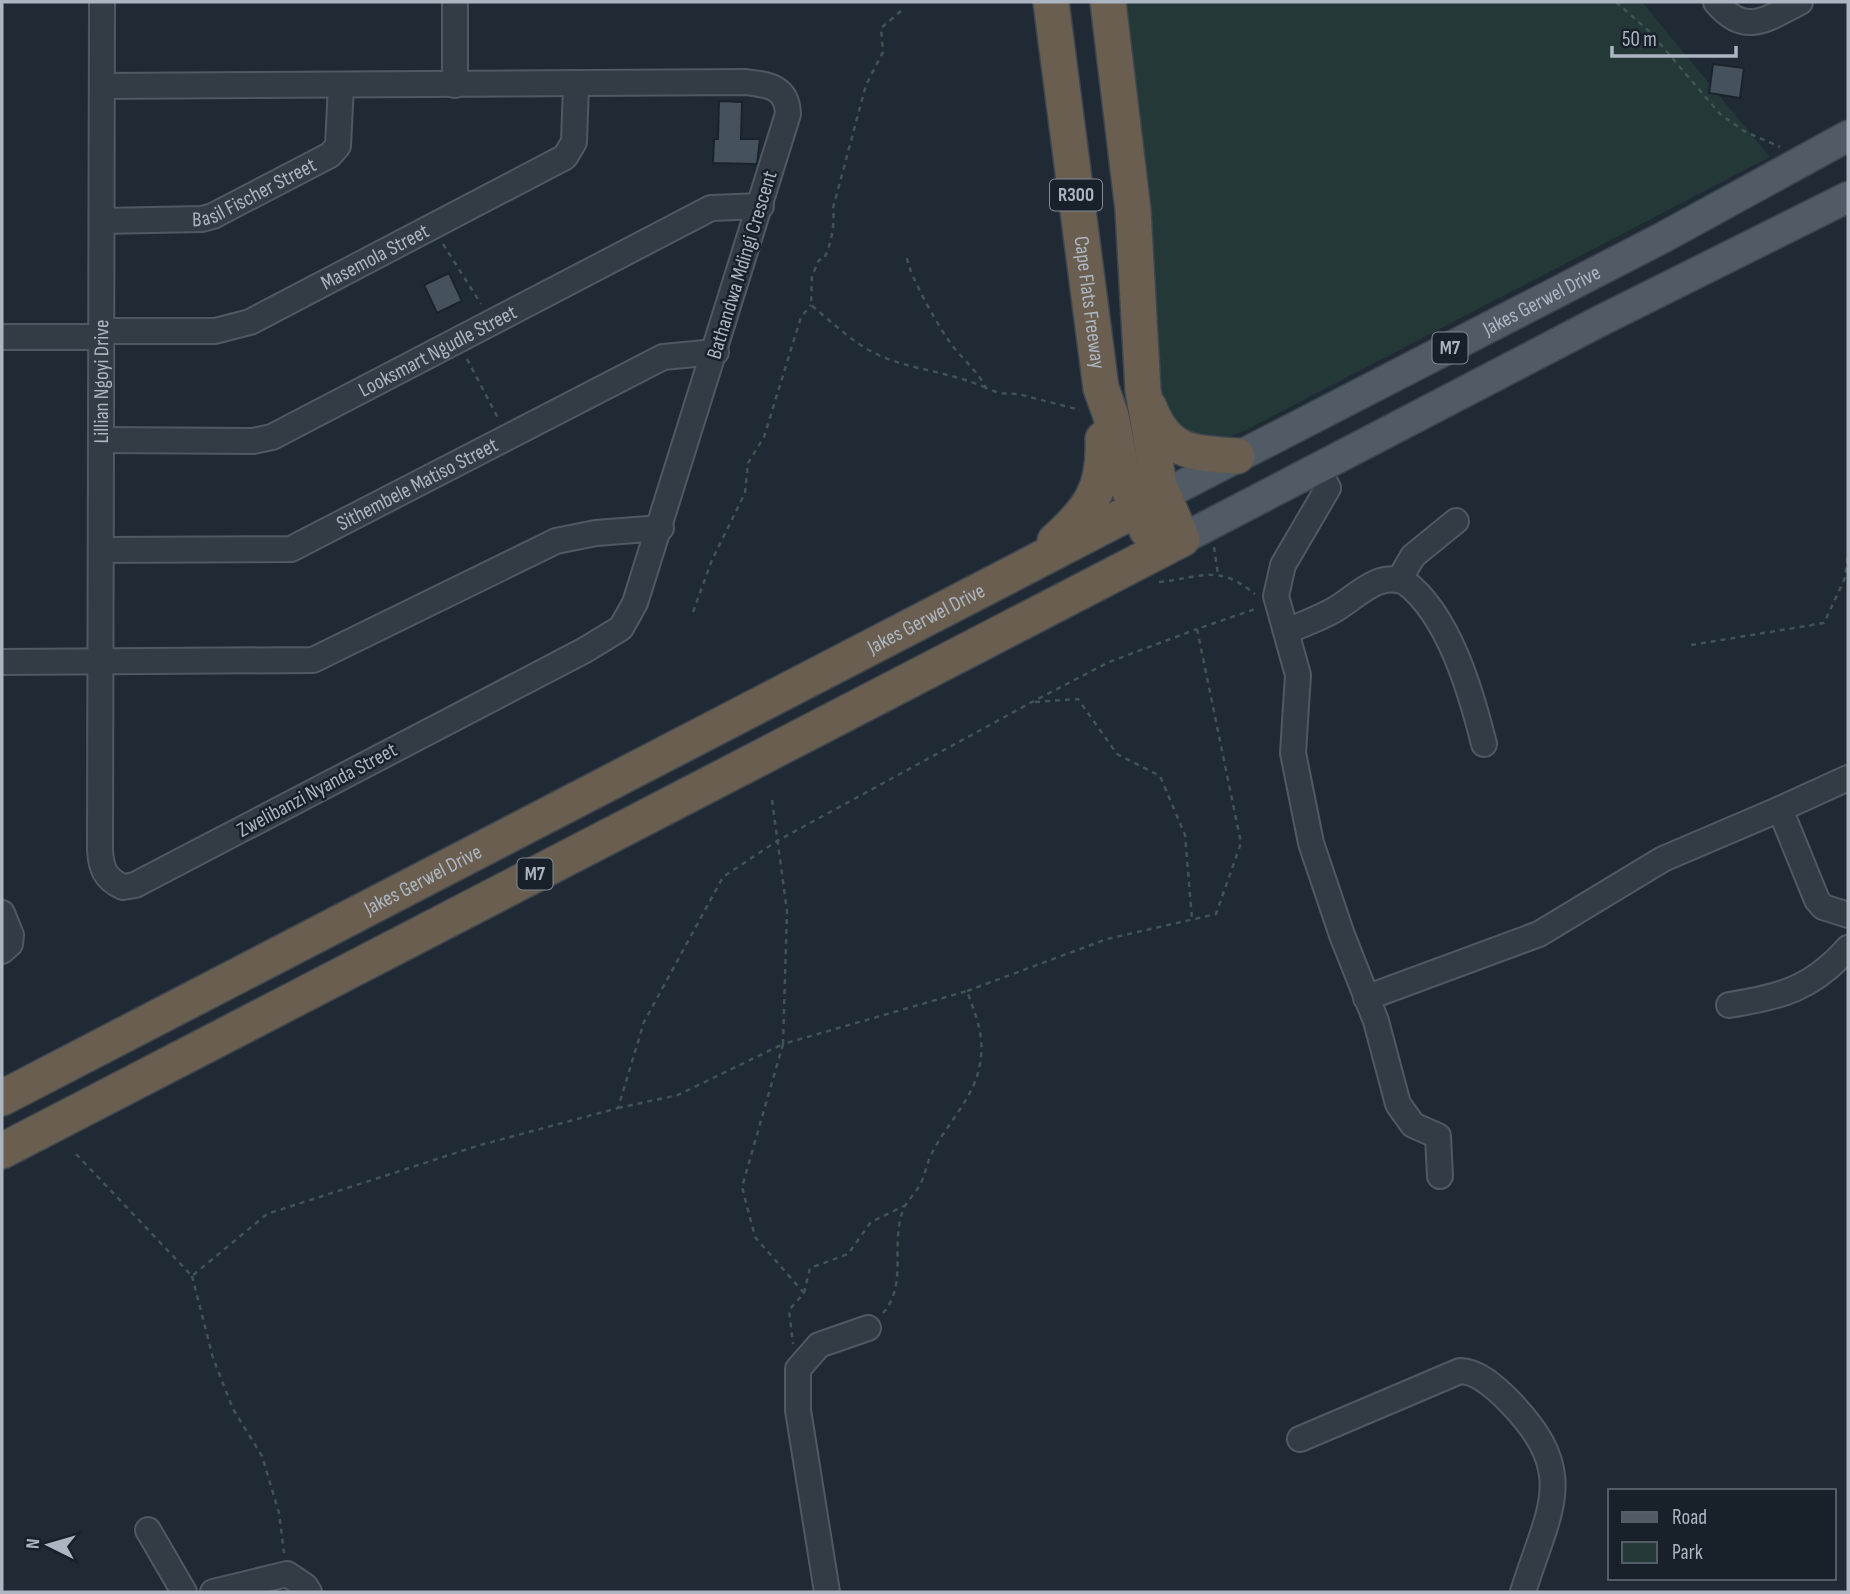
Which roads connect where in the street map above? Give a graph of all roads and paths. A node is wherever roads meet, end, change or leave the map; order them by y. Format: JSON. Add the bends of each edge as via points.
{"nodes":[{"id":1,"x":102,"y":2,"type":"edge"},
{"id":2,"x":455,"y":2,"type":"edge"},
{"id":3,"x":1051,"y":2,"type":"edge"},
{"id":4,"x":1108,"y":2,"type":"edge"},
{"id":5,"x":1616,"y":2,"type":"edge"},
{"id":6,"x":1716,"y":2,"type":"edge"},
{"id":7,"x":1800,"y":2,"type":"edge"},
{"id":8,"x":901,"y":11,"type":"dead end"},
{"id":9,"x":576,"y":84,"type":"junction"},
{"id":10,"x":341,"y":85,"type":"junction"},
{"id":11,"x":455,"y":85,"type":"junction"},
{"id":12,"x":102,"y":86,"type":"junction"},
{"id":13,"x":1848,"y":136,"type":"edge"},
{"id":14,"x":1801,"y":160,"type":"junction"},
{"id":15,"x":1848,"y":197,"type":"edge"},
{"id":16,"x":761,"y":206,"type":"junction"},
{"id":17,"x":102,"y":221,"type":"junction"},
{"id":18,"x":433,"y":227,"type":"junction"},
{"id":19,"x":907,"y":258,"type":"dead end"},
{"id":20,"x":811,"y":305,"type":"junction"},
{"id":21,"x":491,"y":323,"type":"junction"},
{"id":22,"x":102,"y":334,"type":"junction"},
{"id":23,"x":2,"y":337,"type":"edge"},
{"id":24,"x":457,"y":341,"type":"junction"},
{"id":25,"x":716,"y":352,"type":"junction"},
{"id":26,"x":986,"y":388,"type":"junction"},
{"id":27,"x":1143,"y":390,"type":"junction"},
{"id":28,"x":1093,"y":400,"type":"junction"},
{"id":29,"x":508,"y":436,"type":"junction"},
{"id":30,"x":102,"y":440,"type":"junction"},
{"id":31,"x":1237,"y":456,"type":"junction"},
{"id":32,"x":1317,"y":467,"type":"junction"},
{"id":33,"x":1149,"y":503,"type":"junction"},
{"id":34,"x":1456,"y":521,"type":"dead end"},
{"id":35,"x":661,"y":528,"type":"junction"},
{"id":36,"x":102,"y":550,"type":"junction"},
{"id":37,"x":1176,"y":554,"type":"junction"},
{"id":38,"x":1848,"y":554,"type":"edge"},
{"id":39,"x":1036,"y":561,"type":"junction"},
{"id":40,"x":1218,"y":575,"type":"junction"},
{"id":41,"x":1399,"y":580,"type":"junction"},
{"id":42,"x":1273,"y":606,"type":"junction"},
{"id":43,"x":693,"y":612,"type":"dead end"},
{"id":44,"x":1197,"y":629,"type":"junction"},
{"id":45,"x":1288,"y":631,"type":"junction"},
{"id":46,"x":1690,"y":645,"type":"dead end"},
{"id":47,"x":2,"y":662,"type":"edge"},
{"id":48,"x":102,"y":662,"type":"junction"},
{"id":49,"x":1032,"y":702,"type":"junction"},
{"id":50,"x":1484,"y":744,"type":"dead end"},
{"id":51,"x":1848,"y":778,"type":"edge"},
{"id":52,"x":772,"y":800,"type":"dead end"},
{"id":53,"x":1780,"y":809,"type":"junction"},
{"id":54,"x":777,"y":841,"type":"junction"},
{"id":55,"x":2,"y":913,"type":"edge"},
{"id":56,"x":1848,"y":915,"type":"edge"},
{"id":57,"x":1192,"y":919,"type":"junction"},
{"id":58,"x":1848,"y":948,"type":"edge"},
{"id":59,"x":2,"y":951,"type":"edge"},
{"id":60,"x":967,"y":991,"type":"junction"},
{"id":61,"x":1366,"y":998,"type":"junction"},
{"id":62,"x":1729,"y":1005,"type":"dead end"},
{"id":63,"x":783,"y":1044,"type":"junction"},
{"id":64,"x":2,"y":1098,"type":"edge"},
{"id":65,"x":618,"y":1108,"type":"junction"},
{"id":66,"x":2,"y":1151,"type":"edge"},
{"id":67,"x":76,"y":1154,"type":"dead end"},
{"id":68,"x":1440,"y":1176,"type":"dead end"},
{"id":69,"x":904,"y":1206,"type":"junction"},
{"id":70,"x":192,"y":1276,"type":"junction"},
{"id":71,"x":804,"y":1293,"type":"junction"},
{"id":72,"x":868,"y":1328,"type":"joint"},
{"id":73,"x":797,"y":1377,"type":"junction"},
{"id":74,"x":1300,"y":1439,"type":"dead end"},
{"id":75,"x":148,"y":1530,"type":"dead end"},
{"id":76,"x":287,"y":1574,"type":"junction"},
{"id":77,"x":184,"y":1592,"type":"edge"},
{"id":78,"x":213,"y":1592,"type":"edge"},
{"id":79,"x":309,"y":1592,"type":"edge"},
{"id":80,"x":827,"y":1592,"type":"edge"},
{"id":81,"x":1523,"y":1592,"type":"edge"}],
"edges":[{"from":1,"to":12,"type":"street","name":"Lillian Ngoyi Drive"},
{"from":2,"to":11,"type":"street"},
{"from":3,"to":28,"type":"highway","name":"Cape Flats Freeway","number":"R300"},
{"from":4,"to":27,"type":"highway","name":"Cape Flats Freeway","number":"R300","via":[[1133,210]]},
{"from":5,"to":14,"type":"path","via":[[1650,32],[1720,114]]},
{"from":6,"to":7,"type":"street","via":[[1732,18],[1749,23]]},
{"from":8,"to":20,"type":"path","via":[[881,28],[883,52],[866,85],[834,208],[835,226],[827,252],[812,276]]},
{"from":9,"to":11,"type":"street","name":"Bathandwa Mdingi Crescent"},
{"from":9,"to":16,"type":"street","name":"Bathandwa Mdingi Crescent","via":[[746,82],[776,87],[784,94],[788,114]]},
{"from":9,"to":18,"type":"street","name":"Masemola Street","via":[[574,142],[565,157]]},
{"from":10,"to":11,"type":"street","name":"Bathandwa Mdingi Crescent"},
{"from":10,"to":12,"type":"street","name":"Bathandwa Mdingi Crescent"},
{"from":10,"to":17,"type":"street","name":"Basil Fischer Street","via":[[338,146],[331,155],[213,216]]},
{"from":12,"to":17,"type":"street","name":"Lillian Ngoyi Drive"},
{"from":13,"to":14,"type":"main road","name":"Jakes Gerwel Drive","number":"M7"},
{"from":14,"to":31,"type":"main road","name":"Jakes Gerwel Drive","number":"M7","via":[[1662,238]]},
{"from":15,"to":32,"type":"main road","number":"M7"},
{"from":16,"to":21,"type":"street","name":"Looksmart Ngudle Street","via":[[711,208]]},
{"from":16,"to":25,"type":"street","name":"Bathandwa Mdingi Crescent"},
{"from":17,"to":22,"type":"street","name":"Lillian Ngoyi Drive"},
{"from":18,"to":21,"type":"path"},
{"from":18,"to":22,"type":"street","name":"Masemola Street","via":[[234,328]]},
{"from":19,"to":26,"type":"path","via":[[938,327],[979,373]]},
{"from":20,"to":26,"type":"path","via":[[868,350]]},
{"from":20,"to":43,"type":"path","via":[[801,317],[764,437],[748,463],[744,493]]},
{"from":21,"to":24,"type":"street","name":"Looksmart Ngudle Street"},
{"from":22,"to":23,"type":"street","name":"Masemola Street"},
{"from":22,"to":30,"type":"street","name":"Lillian Ngoyi Drive"},
{"from":24,"to":29,"type":"path"},
{"from":24,"to":30,"type":"street","name":"Looksmart Ngudle Street","via":[[272,437],[253,441]]},
{"from":25,"to":29,"type":"street","name":"Sithembele Matiso Street","via":[[663,357]]},
{"from":25,"to":35,"type":"street","name":"Bathandwa Mdingi Crescent"},
{"from":26,"to":28,"type":"path","via":[[999,393]]},
{"from":27,"to":31,"type":"highway","via":[[1160,429],[1179,447]]},
{"from":27,"to":33,"type":"highway","name":"Cape Flats Freeway","number":"R300"},
{"from":28,"to":33,"type":"highway","name":"Cape Flats Freeway","number":"R300","via":[[1111,416],[1122,473]]},
{"from":28,"to":39,"type":"highway","via":[[1104,455],[1097,492],[1080,517]]},
{"from":29,"to":36,"type":"street","name":"Sithembele Matiso Street","via":[[291,549]]},
{"from":30,"to":36,"type":"street","name":"Lillian Ngoyi Drive"},
{"from":31,"to":33,"type":"main road","name":"Jakes Gerwel Drive","number":"M7"},
{"from":32,"to":37,"type":"main road","number":"M7"},
{"from":32,"to":42,"type":"street","via":[[1328,488],[1283,565]]},
{"from":33,"to":37,"type":"highway","name":"Cape Flats Freeway","number":"R300"},
{"from":33,"to":39,"type":"highway","name":"Jakes Gerwel Drive","number":"M7"},
{"from":34,"to":41,"type":"street","via":[[1413,556]]},
{"from":35,"to":48,"type":"street","via":[[556,541],[313,660]]},
{"from":35,"to":48,"type":"street","name":"Zwelibanzi Nyanda Street","via":[[635,603],[614,635],[135,885],[123,887],[106,876],[101,865]]},
{"from":36,"to":48,"type":"street","name":"Lillian Ngoyi Drive"},
{"from":37,"to":40,"type":"path"},
{"from":37,"to":40,"type":"path","via":[[1162,582],[1200,573]]},
{"from":37,"to":66,"type":"highway","number":"M7"},
{"from":38,"to":46,"type":"path","via":[[1845,578],[1824,623]]},
{"from":39,"to":64,"type":"highway","name":"Jakes Gerwel Drive","number":"M7"},
{"from":40,"to":42,"type":"path","via":[[1252,590]]},
{"from":41,"to":45,"type":"street","via":[[1374,582],[1327,614]]},
{"from":41,"to":50,"type":"street","via":[[1412,587],[1445,633],[1473,699]]},
{"from":42,"to":44,"type":"path"},
{"from":42,"to":45,"type":"street"},
{"from":44,"to":49,"type":"path","via":[[1109,662]]},
{"from":44,"to":57,"type":"path","via":[[1241,843],[1216,914]]},
{"from":45,"to":61,"type":"street","via":[[1298,676],[1293,753],[1311,843]]},
{"from":47,"to":48,"type":"street"},
{"from":49,"to":54,"type":"path"},
{"from":49,"to":57,"type":"path","via":[[1079,699],[1117,754],[1160,776],[1185,835]]},
{"from":51,"to":53,"type":"street"},
{"from":52,"to":54,"type":"path"},
{"from":53,"to":56,"type":"street","via":[[1817,900],[1823,907]]},
{"from":53,"to":61,"type":"street","via":[[1663,859],[1539,934]]},
{"from":54,"to":63,"type":"path","via":[[787,911]]},
{"from":54,"to":65,"type":"path","via":[[723,877],[644,1022]]},
{"from":55,"to":59,"type":"street","via":[[11,935],[10,944]]},
{"from":57,"to":60,"type":"path","via":[[1107,939]]},
{"from":58,"to":62,"type":"street","via":[[1795,991]]},
{"from":60,"to":63,"type":"path"},
{"from":60,"to":69,"type":"path","via":[[983,1036],[979,1071]]},
{"from":61,"to":68,"type":"street","via":[[1404,1115],[1413,1125],[1438,1136]]},
{"from":63,"to":65,"type":"path","via":[[678,1095]]},
{"from":63,"to":71,"type":"path","via":[[742,1187],[755,1237]]},
{"from":65,"to":70,"type":"path","via":[[477,1146],[267,1214]]},
{"from":67,"to":70,"type":"path"},
{"from":69,"to":71,"type":"path","via":[[871,1222],[848,1254],[810,1268]]},
{"from":69,"to":72,"type":"path","via":[[895,1233],[898,1277],[891,1304]]},
{"from":70,"to":76,"type":"path","via":[[213,1358],[233,1409],[262,1456],[278,1513]]},
{"from":71,"to":73,"type":"path","via":[[789,1310]]},
{"from":72,"to":73,"type":"street","via":[[820,1345],[805,1358]]},
{"from":73,"to":80,"type":"street"},
{"from":74,"to":81,"type":"street","via":[[1460,1371],[1471,1372],[1498,1390],[1533,1429],[1554,1473],[1555,1493]]},
{"from":75,"to":77,"type":"street"},
{"from":76,"to":78,"type":"street"},
{"from":76,"to":79,"type":"street"}]}
